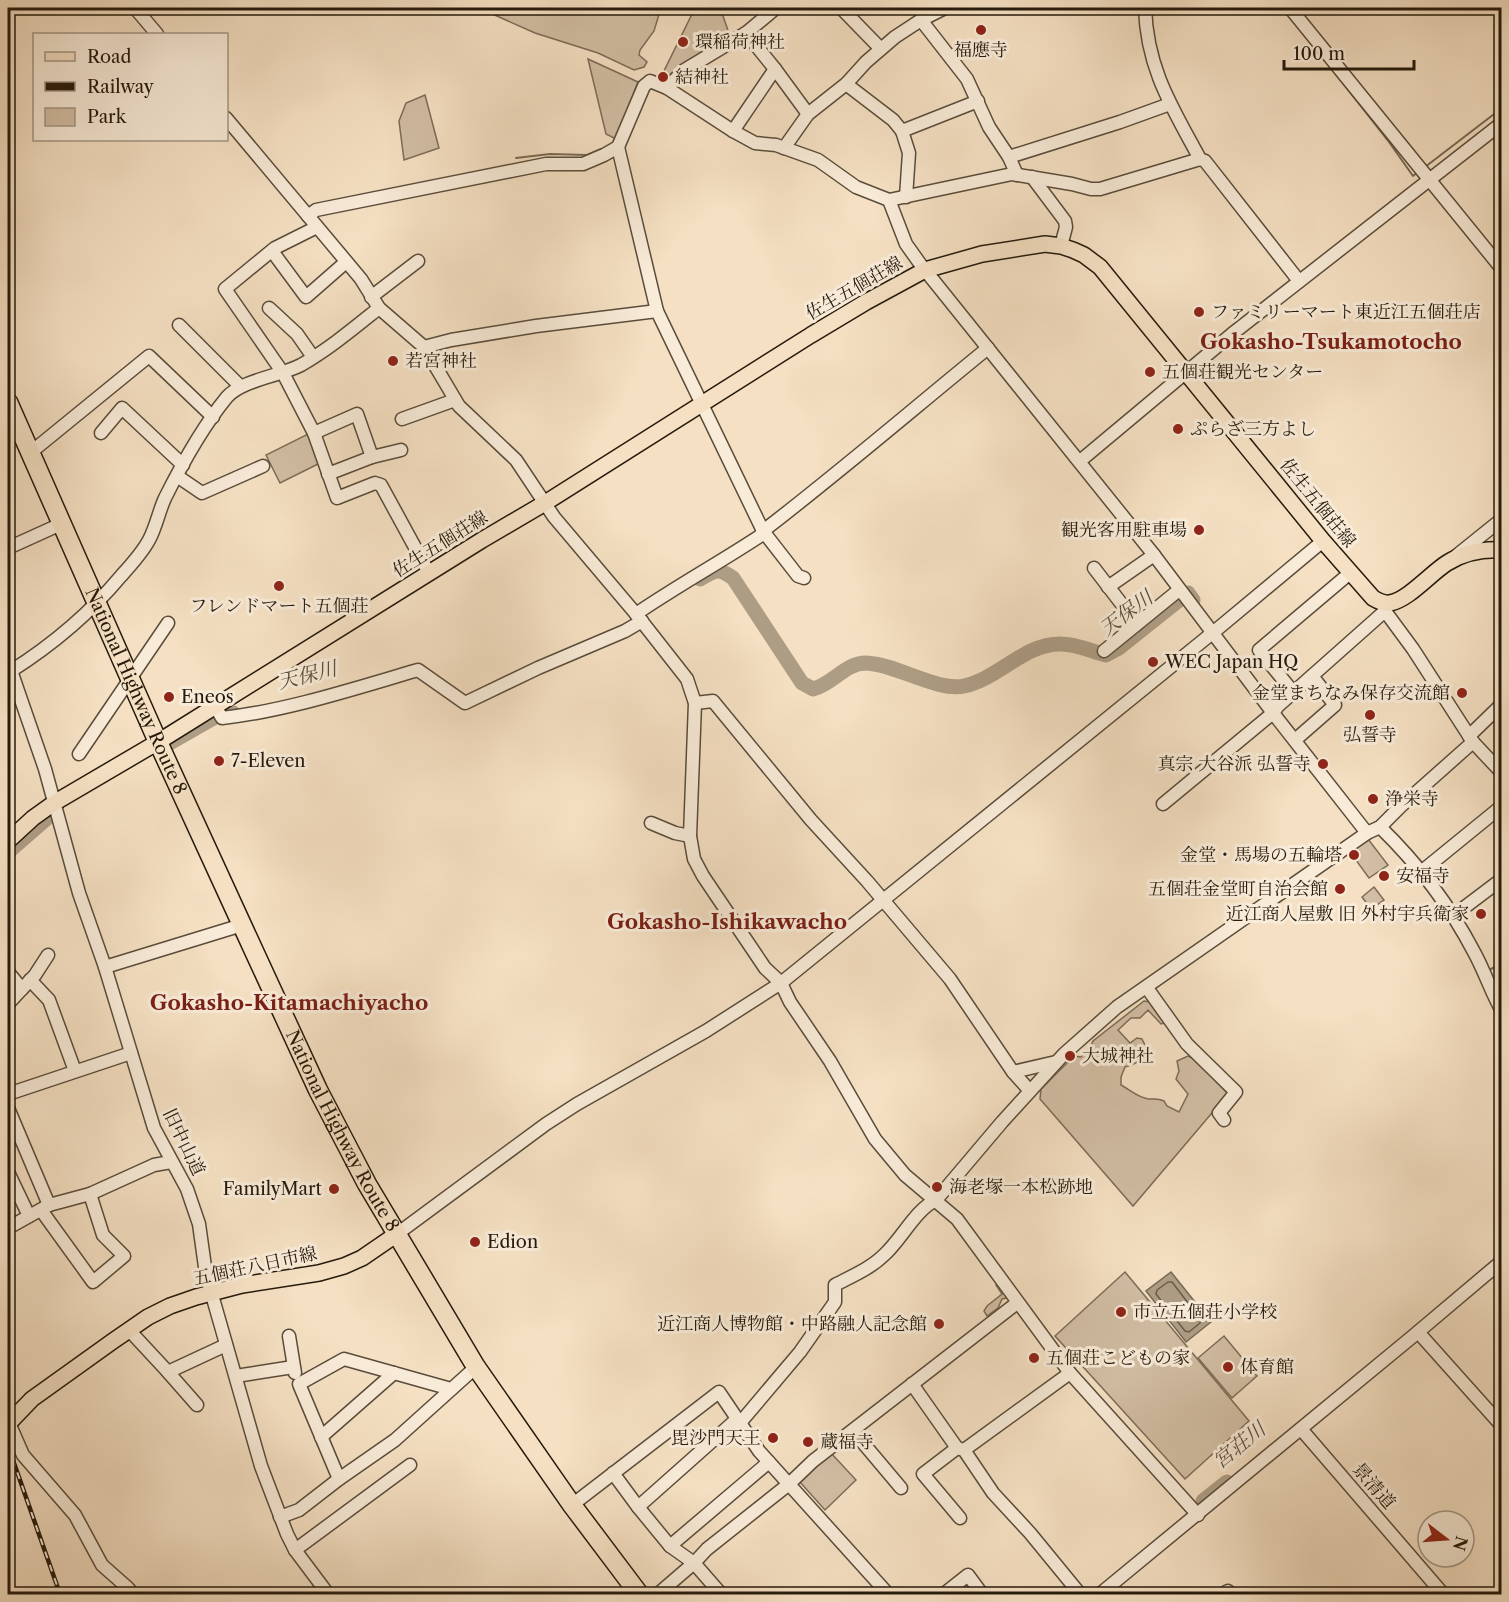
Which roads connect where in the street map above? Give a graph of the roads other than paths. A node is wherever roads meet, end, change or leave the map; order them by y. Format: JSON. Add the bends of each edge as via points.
{"nodes":[{"id":1,"x":135,"y":8,"type":"edge"},
{"id":2,"x":776,"y":8,"type":"edge"},
{"id":3,"x":841,"y":8,"type":"edge"},
{"id":4,"x":945,"y":8,"type":"edge"},
{"id":5,"x":1145,"y":8,"type":"edge"},
{"id":6,"x":1290,"y":8,"type":"edge"},
{"id":7,"x":924,"y":15,"type":"edge"},
{"id":8,"x":156,"y":33,"type":"edge"},
{"id":9,"x":746,"y":33,"type":"junction"},
{"id":10,"x":881,"y":49,"type":"junction"},
{"id":11,"x":775,"y":69,"type":"junction"},
{"id":12,"x":846,"y":84,"type":"junction"},
{"id":13,"x":667,"y":88,"type":"junction"},
{"id":14,"x":978,"y":101,"type":"junction"},
{"id":15,"x":1170,"y":104,"type":"junction"},
{"id":16,"x":808,"y":114,"type":"junction"},
{"id":17,"x":228,"y":120,"type":"edge"},
{"id":18,"x":1502,"y":123,"type":"edge"},
{"id":19,"x":733,"y":131,"type":"junction"},
{"id":20,"x":902,"y":131,"type":"junction"},
{"id":21,"x":618,"y":147,"type":"junction"},
{"id":22,"x":784,"y":148,"type":"junction"},
{"id":23,"x":1009,"y":157,"type":"junction"},
{"id":24,"x":1200,"y":159,"type":"junction"},
{"id":25,"x":1422,"y":173,"type":"junction"},
{"id":26,"x":1017,"y":175,"type":"junction"},
{"id":27,"x":1032,"y":177,"type":"junction"},
{"id":28,"x":906,"y":196,"type":"junction"},
{"id":29,"x":889,"y":200,"type":"junction"},
{"id":30,"x":308,"y":216,"type":"junction"},
{"id":31,"x":317,"y":227,"type":"junction"},
{"id":32,"x":1061,"y":246,"type":"junction"},
{"id":33,"x":272,"y":250,"type":"junction"},
{"id":34,"x":418,"y":261,"type":"dead end"},
{"id":35,"x":346,"y":262,"type":"junction"},
{"id":36,"x":1502,"y":269,"type":"edge"},
{"id":37,"x":925,"y":270,"type":"junction"},
{"id":38,"x":1299,"y":281,"type":"junction"},
{"id":39,"x":371,"y":297,"type":"junction"},
{"id":40,"x":269,"y":308,"type":"dead end"},
{"id":41,"x":379,"y":308,"type":"junction"},
{"id":42,"x":657,"y":311,"type":"junction"},
{"id":43,"x":179,"y":325,"type":"dead end"},
{"id":44,"x":424,"y":347,"type":"junction"},
{"id":45,"x":988,"y":348,"type":"junction"},
{"id":46,"x":313,"y":357,"type":"junction"},
{"id":47,"x":1186,"y":372,"type":"junction"},
{"id":48,"x":283,"y":373,"type":"junction"},
{"id":49,"x":240,"y":386,"type":"junction"},
{"id":50,"x":8,"y":402,"type":"edge"},
{"id":51,"x":457,"y":403,"type":"junction"},
{"id":52,"x":701,"y":403,"type":"junction"},
{"id":53,"x":213,"y":417,"type":"junction"},
{"id":54,"x":402,"y":419,"type":"dead end"},
{"id":55,"x":101,"y":433,"type":"dead end"},
{"id":56,"x":314,"y":433,"type":"junction"},
{"id":57,"x":401,"y":450,"type":"dead end"},
{"id":58,"x":30,"y":453,"type":"junction"},
{"id":59,"x":372,"y":457,"type":"junction"},
{"id":60,"x":1080,"y":461,"type":"junction"},
{"id":61,"x":263,"y":466,"type":"dead end"},
{"id":62,"x":180,"y":471,"type":"junction"},
{"id":63,"x":328,"y":474,"type":"junction"},
{"id":64,"x":544,"y":503,"type":"junction"},
{"id":65,"x":1502,"y":519,"type":"edge"},
{"id":66,"x":61,"y":524,"type":"junction"},
{"id":67,"x":763,"y":531,"type":"junction"},
{"id":68,"x":1323,"y":541,"type":"junction"},
{"id":69,"x":8,"y":548,"type":"edge"},
{"id":70,"x":1502,"y":550,"type":"edge"},
{"id":71,"x":1154,"y":555,"type":"junction"},
{"id":72,"x":1449,"y":562,"type":"junction"},
{"id":73,"x":1094,"y":568,"type":"dead end"},
{"id":74,"x":429,"y":573,"type":"junction"},
{"id":75,"x":1350,"y":573,"type":"junction"},
{"id":76,"x":804,"y":578,"type":"dead end"},
{"id":77,"x":1108,"y":587,"type":"junction"},
{"id":78,"x":1182,"y":594,"type":"junction"},
{"id":79,"x":98,"y":603,"type":"junction"},
{"id":80,"x":1386,"y":607,"type":"junction"},
{"id":81,"x":639,"y":617,"type":"junction"},
{"id":82,"x":168,"y":623,"type":"dead end"},
{"id":83,"x":1137,"y":624,"type":"junction"},
{"id":84,"x":1215,"y":631,"type":"junction"},
{"id":85,"x":1104,"y":651,"type":"dead end"},
{"id":86,"x":9,"y":667,"type":"edge"},
{"id":87,"x":1312,"y":676,"type":"junction"},
{"id":88,"x":129,"y":679,"type":"junction"},
{"id":89,"x":1293,"y":692,"type":"junction"},
{"id":90,"x":695,"y":703,"type":"junction"},
{"id":91,"x":1502,"y":704,"type":"edge"},
{"id":92,"x":1275,"y":710,"type":"junction"},
{"id":93,"x":219,"y":712,"type":"junction"},
{"id":94,"x":1297,"y":738,"type":"junction"},
{"id":95,"x":1471,"y":739,"type":"junction"},
{"id":96,"x":158,"y":742,"type":"junction"},
{"id":97,"x":79,"y":754,"type":"dead end"},
{"id":98,"x":1502,"y":773,"type":"edge"},
{"id":99,"x":54,"y":803,"type":"junction"},
{"id":100,"x":1163,"y":804,"type":"dead end"},
{"id":101,"x":1502,"y":806,"type":"edge"},
{"id":102,"x":651,"y":823,"type":"dead end"},
{"id":103,"x":1380,"y":827,"type":"junction"},
{"id":104,"x":1367,"y":833,"type":"junction"},
{"id":105,"x":690,"y":836,"type":"junction"},
{"id":106,"x":8,"y":841,"type":"edge"},
{"id":107,"x":1422,"y":871,"type":"junction"},
{"id":108,"x":1502,"y":879,"type":"edge"},
{"id":109,"x":882,"y":900,"type":"junction"},
{"id":110,"x":1454,"y":915,"type":"junction"},
{"id":111,"x":242,"y":924,"type":"junction"},
{"id":112,"x":48,"y":955,"type":"dead end"},
{"id":113,"x":105,"y":967,"type":"junction"},
{"id":114,"x":8,"y":972,"type":"edge"},
{"id":115,"x":782,"y":983,"type":"junction"},
{"id":116,"x":26,"y":985,"type":"junction"},
{"id":117,"x":1147,"y":988,"type":"junction"},
{"id":118,"x":8,"y":1004,"type":"edge"},
{"id":119,"x":1502,"y":1011,"type":"edge"},
{"id":120,"x":131,"y":1053,"type":"junction"},
{"id":121,"x":1058,"y":1062,"type":"junction"},
{"id":122,"x":75,"y":1071,"type":"junction"},
{"id":123,"x":1013,"y":1072,"type":"junction"},
{"id":124,"x":1030,"y":1091,"type":"junction"},
{"id":125,"x":8,"y":1094,"type":"edge"},
{"id":126,"x":8,"y":1108,"type":"edge"},
{"id":127,"x":1224,"y":1119,"type":"dead end"},
{"id":128,"x":171,"y":1162,"type":"junction"},
{"id":129,"x":9,"y":1178,"type":"edge"},
{"id":130,"x":90,"y":1194,"type":"junction"},
{"id":131,"x":936,"y":1200,"type":"junction"},
{"id":132,"x":45,"y":1208,"type":"junction"},
{"id":133,"x":29,"y":1216,"type":"junction"},
{"id":134,"x":8,"y":1228,"type":"edge"},
{"id":135,"x":397,"y":1234,"type":"junction"},
{"id":136,"x":1500,"y":1264,"type":"edge"},
{"id":137,"x":212,"y":1293,"type":"junction"},
{"id":138,"x":1017,"y":1303,"type":"junction"},
{"id":139,"x":129,"y":1330,"type":"junction"},
{"id":140,"x":1418,"y":1332,"type":"junction"},
{"id":141,"x":289,"y":1336,"type":"dead end"},
{"id":142,"x":226,"y":1345,"type":"junction"},
{"id":143,"x":293,"y":1367,"type":"junction"},
{"id":144,"x":476,"y":1367,"type":"junction"},
{"id":145,"x":168,"y":1372,"type":"junction"},
{"id":146,"x":394,"y":1373,"type":"junction"},
{"id":147,"x":1070,"y":1373,"type":"junction"},
{"id":148,"x":236,"y":1376,"type":"junction"},
{"id":149,"x":299,"y":1384,"type":"junction"},
{"id":150,"x":912,"y":1384,"type":"junction"},
{"id":151,"x":451,"y":1389,"type":"junction"},
{"id":152,"x":197,"y":1405,"type":"dead end"},
{"id":153,"x":739,"y":1421,"type":"junction"},
{"id":154,"x":8,"y":1424,"type":"edge"},
{"id":155,"x":1502,"y":1426,"type":"edge"},
{"id":156,"x":1301,"y":1429,"type":"junction"},
{"id":157,"x":853,"y":1431,"type":"junction"},
{"id":158,"x":321,"y":1437,"type":"junction"},
{"id":159,"x":961,"y":1449,"type":"junction"},
{"id":160,"x":769,"y":1462,"type":"junction"},
{"id":161,"x":410,"y":1465,"type":"dead end"},
{"id":162,"x":613,"y":1473,"type":"junction"},
{"id":163,"x":339,"y":1479,"type":"junction"},
{"id":164,"x":789,"y":1484,"type":"junction"},
{"id":165,"x":901,"y":1488,"type":"dead end"},
{"id":166,"x":572,"y":1504,"type":"junction"},
{"id":167,"x":638,"y":1507,"type":"junction"},
{"id":168,"x":1198,"y":1515,"type":"junction"},
{"id":169,"x":280,"y":1517,"type":"junction"},
{"id":170,"x":960,"y":1518,"type":"dead end"},
{"id":171,"x":670,"y":1546,"type":"junction"},
{"id":172,"x":295,"y":1550,"type":"junction"},
{"id":173,"x":694,"y":1563,"type":"junction"},
{"id":174,"x":133,"y":1594,"type":"edge"},
{"id":175,"x":328,"y":1594,"type":"edge"},
{"id":176,"x":639,"y":1594,"type":"edge"},
{"id":177,"x":658,"y":1594,"type":"edge"},
{"id":178,"x":721,"y":1594,"type":"edge"},
{"id":179,"x":888,"y":1594,"type":"edge"},
{"id":180,"x":944,"y":1594,"type":"edge"},
{"id":181,"x":982,"y":1594,"type":"edge"},
{"id":182,"x":1080,"y":1594,"type":"edge"},
{"id":183,"x":1100,"y":1594,"type":"edge"},
{"id":184,"x":1443,"y":1594,"type":"edge"}],
"edges":[{"from":1,"to":8,"type":"street"},
{"from":2,"to":9,"type":"street"},
{"from":3,"to":10,"type":"street"},
{"from":4,"to":7,"type":"street"},
{"from":5,"to":15,"type":"street","via":[[1152,59]]},
{"from":6,"to":25,"type":"street"},
{"from":7,"to":10,"type":"street"},
{"from":7,"to":14,"type":"street"},
{"from":9,"to":11,"type":"street"},
{"from":9,"to":13,"type":"street","via":[[683,71]]},
{"from":10,"to":12,"type":"street"},
{"from":11,"to":16,"type":"street"},
{"from":11,"to":19,"type":"street"},
{"from":12,"to":16,"type":"street"},
{"from":12,"to":20,"type":"street"},
{"from":13,"to":19,"type":"street"},
{"from":13,"to":21,"type":"street","via":[[650,81],[644,86]]},
{"from":14,"to":20,"type":"street"},
{"from":14,"to":23,"type":"street"},
{"from":15,"to":23,"type":"street"},
{"from":15,"to":24,"type":"street"},
{"from":16,"to":22,"type":"street"},
{"from":17,"to":30,"type":"street"},
{"from":18,"to":25,"type":"street"},
{"from":19,"to":22,"type":"street","via":[[755,142]]},
{"from":20,"to":28,"type":"street","via":[[909,153]]},
{"from":21,"to":30,"type":"street","via":[[583,164],[546,164],[316,210]]},
{"from":21,"to":42,"type":"street"},
{"from":22,"to":29,"type":"street","via":[[818,160],[856,187]]},
{"from":23,"to":26,"type":"street"},
{"from":24,"to":27,"type":"street","via":[[1100,189]]},
{"from":24,"to":38,"type":"street"},
{"from":25,"to":36,"type":"street"},
{"from":25,"to":38,"type":"street"},
{"from":26,"to":27,"type":"street"},
{"from":26,"to":28,"type":"street"},
{"from":27,"to":32,"type":"street","via":[[1065,221]]},
{"from":28,"to":29,"type":"street"},
{"from":29,"to":37,"type":"street","via":[[906,244]]},
{"from":30,"to":31,"type":"street"},
{"from":31,"to":33,"type":"street"},
{"from":31,"to":35,"type":"street"},
{"from":32,"to":37,"type":"main road","name":"佐生五個荘線","via":[[1022,246]]},
{"from":32,"to":47,"type":"main road","name":"佐生五個荘線","via":[[1100,267]]},
{"from":33,"to":35,"type":"street","via":[[306,297]]},
{"from":33,"to":48,"type":"street","via":[[225,289]]},
{"from":34,"to":39,"type":"street"},
{"from":35,"to":39,"type":"street"},
{"from":37,"to":45,"type":"street"},
{"from":37,"to":52,"type":"main road","name":"佐生五個荘線"},
{"from":38,"to":47,"type":"street"},
{"from":39,"to":41,"type":"street"},
{"from":40,"to":46,"type":"street","via":[[297,334]]},
{"from":41,"to":44,"type":"street"},
{"from":41,"to":46,"type":"street"},
{"from":42,"to":44,"type":"street","via":[[504,331]]},
{"from":42,"to":52,"type":"street"},
{"from":43,"to":49,"type":"street"},
{"from":44,"to":51,"type":"street"},
{"from":45,"to":60,"type":"street"},
{"from":45,"to":67,"type":"street"},
{"from":46,"to":48,"type":"street"},
{"from":47,"to":60,"type":"street"},
{"from":47,"to":68,"type":"main road","name":"佐生五個荘線"},
{"from":48,"to":49,"type":"street"},
{"from":48,"to":56,"type":"street"},
{"from":49,"to":53,"type":"street"},
{"from":50,"to":58,"type":"highway","name":"National Highway Route 8"},
{"from":51,"to":54,"type":"street"},
{"from":51,"to":64,"type":"street","via":[[516,460]]},
{"from":52,"to":64,"type":"main road","name":"佐生五個荘線"},
{"from":52,"to":67,"type":"street"},
{"from":53,"to":58,"type":"street","via":[[149,356]]},
{"from":53,"to":62,"type":"street"},
{"from":55,"to":62,"type":"street","via":[[122,408]]},
{"from":56,"to":59,"type":"street","via":[[357,414]]},
{"from":56,"to":63,"type":"street"},
{"from":57,"to":59,"type":"street"},
{"from":58,"to":66,"type":"highway","name":"National Highway Route 8"},
{"from":59,"to":63,"type":"street"},
{"from":60,"to":71,"type":"street"},
{"from":61,"to":62,"type":"street","via":[[202,493]]},
{"from":62,"to":79,"type":"street","via":[[149,540]]},
{"from":63,"to":74,"type":"street","via":[[337,498],[375,483],[381,485]]},
{"from":64,"to":74,"type":"main road","name":"佐生五個荘線"},
{"from":64,"to":81,"type":"street"},
{"from":65,"to":72,"type":"street"},
{"from":66,"to":69,"type":"street"},
{"from":66,"to":79,"type":"highway","name":"National Highway Route 8"},
{"from":67,"to":76,"type":"street","via":[[798,576]]},
{"from":67,"to":81,"type":"street","via":[[702,573],[682,582]]},
{"from":68,"to":75,"type":"main road","name":"佐生五個荘線"},
{"from":68,"to":84,"type":"street"},
{"from":70,"to":72,"type":"main road","via":[[1487,550]]},
{"from":71,"to":77,"type":"street"},
{"from":71,"to":78,"type":"street"},
{"from":72,"to":80,"type":"main road"},
{"from":73,"to":77,"type":"street"},
{"from":74,"to":93,"type":"main road","name":"佐生五個荘線"},
{"from":75,"to":80,"type":"main road","name":"佐生五個荘線"},
{"from":75,"to":89,"type":"street","via":[[1258,650]]},
{"from":77,"to":83,"type":"street"},
{"from":78,"to":83,"type":"street"},
{"from":78,"to":84,"type":"street"},
{"from":79,"to":86,"type":"street","via":[[33,657]]},
{"from":79,"to":88,"type":"highway","name":"National Highway Route 8"},
{"from":80,"to":87,"type":"street"},
{"from":80,"to":95,"type":"street"},
{"from":81,"to":90,"type":"street","via":[[687,679]]},
{"from":81,"to":93,"type":"street","via":[[625,631],[465,703],[418,670],[237,717],[222,718]]},
{"from":82,"to":88,"type":"street"},
{"from":83,"to":85,"type":"street"},
{"from":84,"to":92,"type":"street"},
{"from":84,"to":109,"type":"street"},
{"from":86,"to":99,"type":"street","name":"旧中山道"},
{"from":87,"to":89,"type":"street"},
{"from":87,"to":94,"type":"street","via":[[1335,705]]},
{"from":88,"to":96,"type":"highway","name":"National Highway Route 8"},
{"from":88,"to":97,"type":"street"},
{"from":89,"to":92,"type":"street"},
{"from":90,"to":105,"type":"street"},
{"from":90,"to":109,"type":"street","via":[[713,701]]},
{"from":91,"to":95,"type":"street"},
{"from":92,"to":94,"type":"street"},
{"from":92,"to":100,"type":"street"},
{"from":93,"to":96,"type":"main road","name":"佐生五個荘線"},
{"from":94,"to":104,"type":"street"},
{"from":95,"to":98,"type":"street"},
{"from":95,"to":103,"type":"street"},
{"from":96,"to":99,"type":"main road","name":"佐生五個荘線"},
{"from":96,"to":111,"type":"highway","name":"National Highway Route 8"},
{"from":99,"to":106,"type":"main road","name":"佐生五個荘線"},
{"from":99,"to":113,"type":"street","name":"旧中山道"},
{"from":101,"to":107,"type":"street"},
{"from":102,"to":105,"type":"street"},
{"from":103,"to":104,"type":"street"},
{"from":103,"to":107,"type":"street"},
{"from":104,"to":117,"type":"street"},
{"from":105,"to":115,"type":"street","via":[[694,859],[703,876],[765,968]]},
{"from":107,"to":110,"type":"street"},
{"from":108,"to":110,"type":"street"},
{"from":109,"to":115,"type":"street"},
{"from":109,"to":123,"type":"street","via":[[950,979]]},
{"from":110,"to":119,"type":"street"},
{"from":111,"to":113,"type":"street"},
{"from":111,"to":135,"type":"highway","name":"National Highway Route 8","via":[[318,1090]]},
{"from":112,"to":116,"type":"street"},
{"from":113,"to":120,"type":"street","name":"旧中山道"},
{"from":114,"to":116,"type":"street"},
{"from":115,"to":131,"type":"street","via":[[875,1139],[899,1169]]},
{"from":115,"to":135,"type":"street","via":[[546,1124]]},
{"from":116,"to":118,"type":"street"},
{"from":116,"to":122,"type":"street","via":[[49,1000]]},
{"from":117,"to":121,"type":"street","via":[[1117,1007]]},
{"from":117,"to":127,"type":"street","via":[[1187,1044],[1236,1092],[1220,1113]]},
{"from":120,"to":122,"type":"street"},
{"from":120,"to":128,"type":"street","name":"旧中山道","via":[[154,1128]]},
{"from":121,"to":123,"type":"street"},
{"from":121,"to":124,"type":"street"},
{"from":122,"to":125,"type":"street"},
{"from":123,"to":124,"type":"street"},
{"from":124,"to":131,"type":"street"},
{"from":126,"to":132,"type":"street"},
{"from":128,"to":130,"type":"street","via":[[154,1165]]},
{"from":128,"to":137,"type":"street","name":"旧中山道","via":[[196,1214]]},
{"from":129,"to":133,"type":"street"},
{"from":130,"to":132,"type":"street"},
{"from":130,"to":132,"type":"street","via":[[103,1235],[124,1256],[93,1282]]},
{"from":131,"to":138,"type":"street","via":[[969,1234]]},
{"from":131,"to":153,"type":"street","via":[[928,1204],[882,1258],[835,1285],[835,1302],[800,1352]]},
{"from":132,"to":133,"type":"street"},
{"from":133,"to":134,"type":"street"},
{"from":135,"to":137,"type":"main road","name":"五個荘八日市線","via":[[344,1266]]},
{"from":135,"to":144,"type":"highway","name":"National Highway Route 8"},
{"from":136,"to":140,"type":"street"},
{"from":137,"to":139,"type":"main road","name":"五個荘八日市線","via":[[170,1306]]},
{"from":137,"to":142,"type":"street","name":"旧中山道"},
{"from":138,"to":147,"type":"street"},
{"from":138,"to":150,"type":"street"},
{"from":139,"to":145,"type":"street"},
{"from":139,"to":154,"type":"main road","name":"五個荘八日市線","via":[[32,1399]]},
{"from":140,"to":155,"type":"street"},
{"from":140,"to":156,"type":"street"},
{"from":141,"to":143,"type":"street"},
{"from":142,"to":145,"type":"street"},
{"from":142,"to":148,"type":"street","name":"旧中山道"},
{"from":143,"to":148,"type":"street"},
{"from":143,"to":149,"type":"street"},
{"from":144,"to":151,"type":"street"},
{"from":144,"to":166,"type":"highway","name":"National Highway Route 8"},
{"from":145,"to":152,"type":"street"},
{"from":146,"to":149,"type":"street","via":[[344,1359]]},
{"from":146,"to":151,"type":"street"},
{"from":146,"to":158,"type":"street"},
{"from":147,"to":159,"type":"street"},
{"from":147,"to":168,"type":"street"},
{"from":148,"to":169,"type":"street","name":"旧中山道"},
{"from":149,"to":158,"type":"street"},
{"from":150,"to":157,"type":"street"},
{"from":150,"to":159,"type":"street"},
{"from":151,"to":163,"type":"street","via":[[395,1440]]},
{"from":153,"to":160,"type":"street"},
{"from":153,"to":162,"type":"street","via":[[719,1392]]},
{"from":153,"to":167,"type":"street"},
{"from":154,"to":174,"type":"street","via":[[23,1455],[75,1515],[102,1565]]},
{"from":156,"to":168,"type":"street"},
{"from":156,"to":184,"type":"street","name":"景清道"},
{"from":157,"to":164,"type":"street"},
{"from":157,"to":165,"type":"street"},
{"from":158,"to":163,"type":"street"},
{"from":159,"to":170,"type":"street","via":[[923,1474]]},
{"from":159,"to":182,"type":"street","via":[[993,1493]]},
{"from":160,"to":164,"type":"street"},
{"from":160,"to":171,"type":"street"},
{"from":161,"to":172,"type":"street"},
{"from":162,"to":166,"type":"street"},
{"from":162,"to":167,"type":"street"},
{"from":163,"to":169,"type":"street","via":[[299,1510]]},
{"from":164,"to":173,"type":"street"},
{"from":164,"to":179,"type":"street"},
{"from":166,"to":176,"type":"highway","name":"National Highway Route 8"},
{"from":167,"to":171,"type":"street"},
{"from":168,"to":183,"type":"street"},
{"from":169,"to":172,"type":"street","name":"旧中山道"},
{"from":171,"to":173,"type":"street"},
{"from":172,"to":175,"type":"street","name":"旧中山道"},
{"from":173,"to":177,"type":"street"},
{"from":173,"to":178,"type":"street"},
{"from":180,"to":181,"type":"street","via":[[968,1575]]}]}
